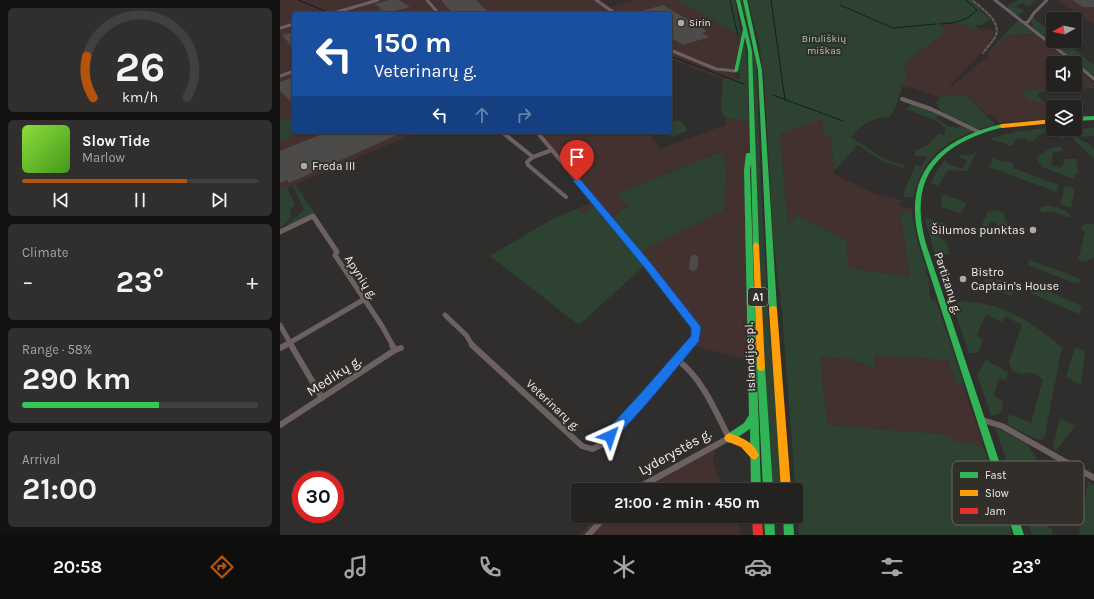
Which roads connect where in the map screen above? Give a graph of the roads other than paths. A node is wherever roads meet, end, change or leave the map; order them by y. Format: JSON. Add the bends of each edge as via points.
{"nodes":[{"id":1,"x":378,"y":0,"type":"edge"},
{"id":2,"x":427,"y":0,"type":"edge"},
{"id":3,"x":596,"y":0,"type":"edge"},
{"id":4,"x":738,"y":0,"type":"edge"},
{"id":5,"x":745,"y":0,"type":"edge"},
{"id":6,"x":995,"y":0,"type":"edge"},
{"id":7,"x":1047,"y":0,"type":"edge"},
{"id":8,"x":337,"y":12,"type":"edge"},
{"id":9,"x":437,"y":12,"type":"edge"},
{"id":10,"x":613,"y":12,"type":"edge"},
{"id":11,"x":1024,"y":23,"type":"junction"},
{"id":12,"x":292,"y":25,"type":"edge"},
{"id":13,"x":745,"y":27,"type":"junction"},
{"id":14,"x":280,"y":28,"type":"edge"},
{"id":15,"x":672,"y":51,"type":"edge"},
{"id":16,"x":1066,"y":56,"type":"edge"},
{"id":17,"x":1082,"y":69,"type":"edge"},
{"id":18,"x":736,"y":71,"type":"joint"},
{"id":19,"x":292,"y":73,"type":"edge"},
{"id":20,"x":280,"y":76,"type":"edge"},
{"id":21,"x":1094,"y":79,"type":"edge"},
{"id":22,"x":902,"y":99,"type":"dead end"},
{"id":23,"x":1094,"y":118,"type":"edge"},
{"id":24,"x":1082,"y":119,"type":"edge"},
{"id":25,"x":1046,"y":122,"type":"edge"},
{"id":26,"x":753,"y":127,"type":"junction"},
{"id":27,"x":979,"y":132,"type":"junction"},
{"id":28,"x":504,"y":134,"type":"edge"},
{"id":29,"x":539,"y":134,"type":"edge"},
{"id":30,"x":552,"y":150,"type":"junction"},
{"id":31,"x":533,"y":157,"type":"junction"},
{"id":32,"x":566,"y":197,"type":"dead end"},
{"id":33,"x":280,"y":232,"type":"edge"},
{"id":34,"x":363,"y":300,"type":"junction"},
{"id":35,"x":445,"y":315,"type":"dead end"},
{"id":36,"x":280,"y":325,"type":"edge"},
{"id":37,"x":289,"y":342,"type":"junction"},
{"id":38,"x":280,"y":348,"type":"edge"},
{"id":39,"x":398,"y":349,"type":"joint"},
{"id":40,"x":678,"y":360,"type":"junction"},
{"id":41,"x":322,"y":398,"type":"junction"},
{"id":42,"x":754,"y":418,"type":"junction"},
{"id":43,"x":982,"y":420,"type":"junction"},
{"id":44,"x":280,"y":425,"type":"edge"},
{"id":45,"x":728,"y":438,"type":"junction"},
{"id":46,"x":755,"y":455,"type":"junction"},
{"id":47,"x":995,"y":461,"type":"edge"},
{"id":48,"x":1064,"y":461,"type":"edge"},
{"id":49,"x":1084,"y":472,"type":"edge"},
{"id":50,"x":1094,"y":478,"type":"edge"},
{"id":51,"x":647,"y":483,"type":"edge"},
{"id":52,"x":756,"y":483,"type":"edge"},
{"id":53,"x":768,"y":483,"type":"edge"},
{"id":54,"x":785,"y":483,"type":"edge"},
{"id":55,"x":599,"y":523,"type":"edge"},
{"id":56,"x":757,"y":523,"type":"edge"},
{"id":57,"x":769,"y":523,"type":"edge"},
{"id":58,"x":788,"y":523,"type":"edge"},
{"id":59,"x":1016,"y":525,"type":"edge"},
{"id":60,"x":588,"y":535,"type":"edge"},
{"id":61,"x":758,"y":535,"type":"edge"},
{"id":62,"x":770,"y":535,"type":"edge"},
{"id":63,"x":789,"y":535,"type":"edge"},
{"id":64,"x":1019,"y":535,"type":"edge"}],
"edges":[{"from":1,"to":8,"type":"street"},
{"from":2,"to":9,"type":"street"},
{"from":3,"to":10,"type":"street"},
{"from":4,"to":13,"type":"main road","number":"A1"},
{"from":5,"to":54,"type":"main road","name":"Islandijos pl.","number":"A1","via":[[758,51],[770,282]]},
{"from":6,"to":11,"type":"street"},
{"from":7,"to":11,"type":"street","via":[[1028,22]]},
{"from":11,"to":16,"type":"street"},
{"from":12,"to":14,"type":"street"},
{"from":13,"to":18,"type":"main road"},
{"from":13,"to":26,"type":"main road","name":"Islandijos pl.","number":"A1","via":[[750,51]]},
{"from":15,"to":18,"type":"street","via":[[716,69]]},
{"from":17,"to":21,"type":"street"},
{"from":19,"to":20,"type":"street"},
{"from":22,"to":27,"type":"street","via":[[931,109]]},
{"from":23,"to":24,"type":"main road"},
{"from":25,"to":27,"type":"main road","name":"Partizanų g.","via":[[1012,124]]},
{"from":26,"to":42,"type":"main road","via":[[747,170]]},
{"from":26,"to":53,"type":"main road","name":"Islandijos pl.","number":"A1","via":[[759,329]]},
{"from":27,"to":43,"type":"main road","name":"Partizanų g.","via":[[957,142],[937,156],[922,183],[917,211],[918,226],[933,275]]},
{"from":28,"to":31,"type":"street"},
{"from":29,"to":30,"type":"street","name":"Veterinarų g."},
{"from":30,"to":31,"type":"street"},
{"from":30,"to":40,"type":"street","name":"Veterinarų g.","via":[[696,327],[696,337]]},
{"from":31,"to":32,"type":"street","via":[[527,162],[528,165]]},
{"from":33,"to":34,"type":"street","name":"Apynių g.","via":[[313,216],[337,252],[335,255]]},
{"from":34,"to":37,"type":"street"},
{"from":34,"to":39,"type":"street","name":"Apynių g."},
{"from":35,"to":40,"type":"street","name":"Veterinarų g.","via":[[466,335],[470,343],[588,450],[601,445]]},
{"from":36,"to":37,"type":"street"},
{"from":37,"to":38,"type":"street"},
{"from":37,"to":41,"type":"street"},
{"from":39,"to":41,"type":"street","name":"Medikų g."},
{"from":40,"to":45,"type":"street","via":[[688,367],[703,389]]},
{"from":41,"to":44,"type":"street","name":"Medikų g."},
{"from":42,"to":45,"type":"main road","via":[[747,426]]},
{"from":42,"to":46,"type":"main road"},
{"from":43,"to":47,"type":"main road","name":"Partizanų g."},
{"from":43,"to":48,"type":"street","via":[[1002,426]]},
{"from":45,"to":46,"type":"main road","via":[[742,441]]},
{"from":45,"to":51,"type":"street","name":"Lyderystės g."},
{"from":46,"to":52,"type":"main road"},
{"from":49,"to":50,"type":"street"},
{"from":55,"to":60,"type":"street"},
{"from":56,"to":61,"type":"main road"},
{"from":57,"to":62,"type":"main road"},
{"from":58,"to":63,"type":"main road"},
{"from":59,"to":64,"type":"main road","name":"Partizanų g."}]}
